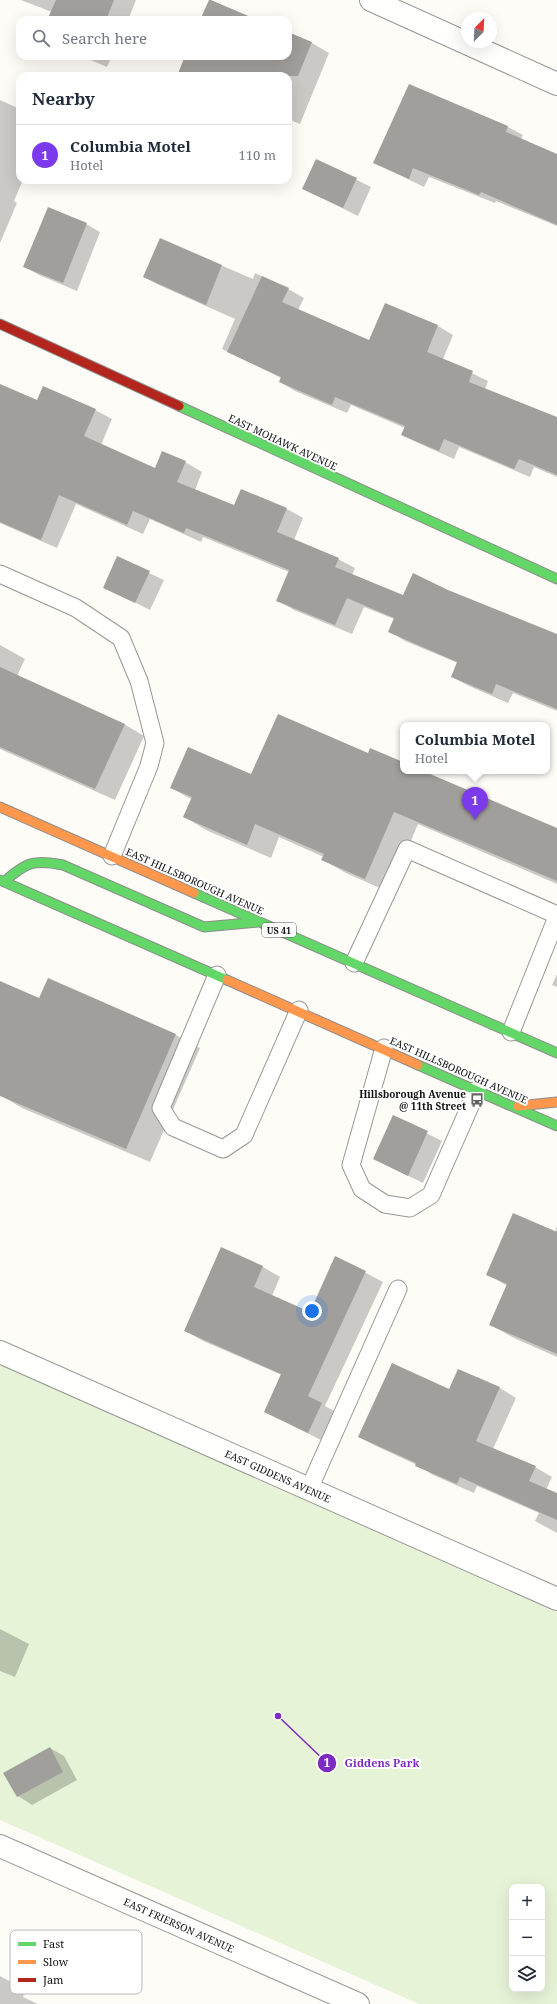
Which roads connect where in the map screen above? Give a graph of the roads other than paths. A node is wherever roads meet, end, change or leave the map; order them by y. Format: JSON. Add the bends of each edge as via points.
{"nodes":[{"id":1,"x":371,"y":0,"type":"edge"},
{"id":2,"x":557,"y":84,"type":"edge"},
{"id":3,"x":0,"y":324,"type":"edge"},
{"id":4,"x":0,"y":574,"type":"edge"},
{"id":5,"x":557,"y":579,"type":"edge"},
{"id":6,"x":0,"y":807,"type":"edge"},
{"id":7,"x":112,"y":856,"type":"junction"},
{"id":8,"x":1,"y":884,"type":"edge"},
{"id":9,"x":557,"y":916,"type":"edge"},
{"id":10,"x":259,"y":921,"type":"junction"},
{"id":11,"x":354,"y":963,"type":"junction"},
{"id":12,"x":217,"y":975,"type":"junction"},
{"id":13,"x":299,"y":1010,"type":"junction"},
{"id":14,"x":511,"y":1032,"type":"junction"},
{"id":15,"x":384,"y":1048,"type":"junction"},
{"id":16,"x":557,"y":1053,"type":"edge"},
{"id":17,"x":477,"y":1090,"type":"junction"},
{"id":18,"x":557,"y":1102,"type":"edge"},
{"id":19,"x":515,"y":1106,"type":"junction"},
{"id":20,"x":557,"y":1126,"type":"edge"},
{"id":21,"x":398,"y":1289,"type":"dead end"},
{"id":22,"x":0,"y":1352,"type":"edge"},
{"id":23,"x":309,"y":1489,"type":"junction"},
{"id":24,"x":557,"y":1599,"type":"edge"},
{"id":25,"x":0,"y":1846,"type":"edge"},
{"id":26,"x":358,"y":2004,"type":"edge"}],
"edges":[{"from":1,"to":2,"type":"street"},
{"from":3,"to":5,"type":"main road","name":"EAST MOHAWK AVENUE"},
{"from":4,"to":7,"type":"lane","via":[[76,608],[121,638],[139,681],[155,743],[149,766]]},
{"from":6,"to":7,"type":"main road","name":"EAST HILLSBOROUGH AVENUE","number":"US 41"},
{"from":7,"to":10,"type":"main road","name":"EAST HILLSBOROUGH AVENUE","number":"US 41"},
{"from":8,"to":10,"type":"main road","via":[[22,865],[41,860],[63,865],[204,927]]},
{"from":8,"to":12,"type":"main road","name":"EAST HILLSBOROUGH AVENUE"},
{"from":9,"to":11,"type":"lane","via":[[407,849]]},
{"from":9,"to":14,"type":"lane"},
{"from":10,"to":11,"type":"main road","name":"EAST HILLSBOROUGH AVENUE","number":"US 41"},
{"from":11,"to":14,"type":"main road","name":"EAST HILLSBOROUGH AVENUE","number":"US 41"},
{"from":12,"to":13,"type":"main road","name":"EAST HILLSBOROUGH AVENUE"},
{"from":12,"to":13,"type":"lane","via":[[161,1108],[173,1127],[223,1149],[244,1135]]},
{"from":13,"to":15,"type":"main road","name":"EAST HILLSBOROUGH AVENUE"},
{"from":14,"to":16,"type":"main road","name":"EAST HILLSBOROUGH AVENUE","number":"US 41"},
{"from":15,"to":17,"type":"main road","name":"EAST HILLSBOROUGH AVENUE"},
{"from":15,"to":17,"type":"lane","via":[[351,1165],[362,1189],[385,1204],[410,1208],[431,1195]]},
{"from":17,"to":19,"type":"main road","name":"EAST HILLSBOROUGH AVENUE"},
{"from":18,"to":19,"type":"main road"},
{"from":19,"to":20,"type":"main road","name":"EAST HILLSBOROUGH AVENUE"},
{"from":21,"to":23,"type":"lane"},
{"from":22,"to":23,"type":"street","name":"EAST GIDDENS AVENUE"},
{"from":23,"to":24,"type":"street","name":"EAST GIDDENS AVENUE"},
{"from":25,"to":26,"type":"street","name":"EAST FRIERSON AVENUE"}]}
